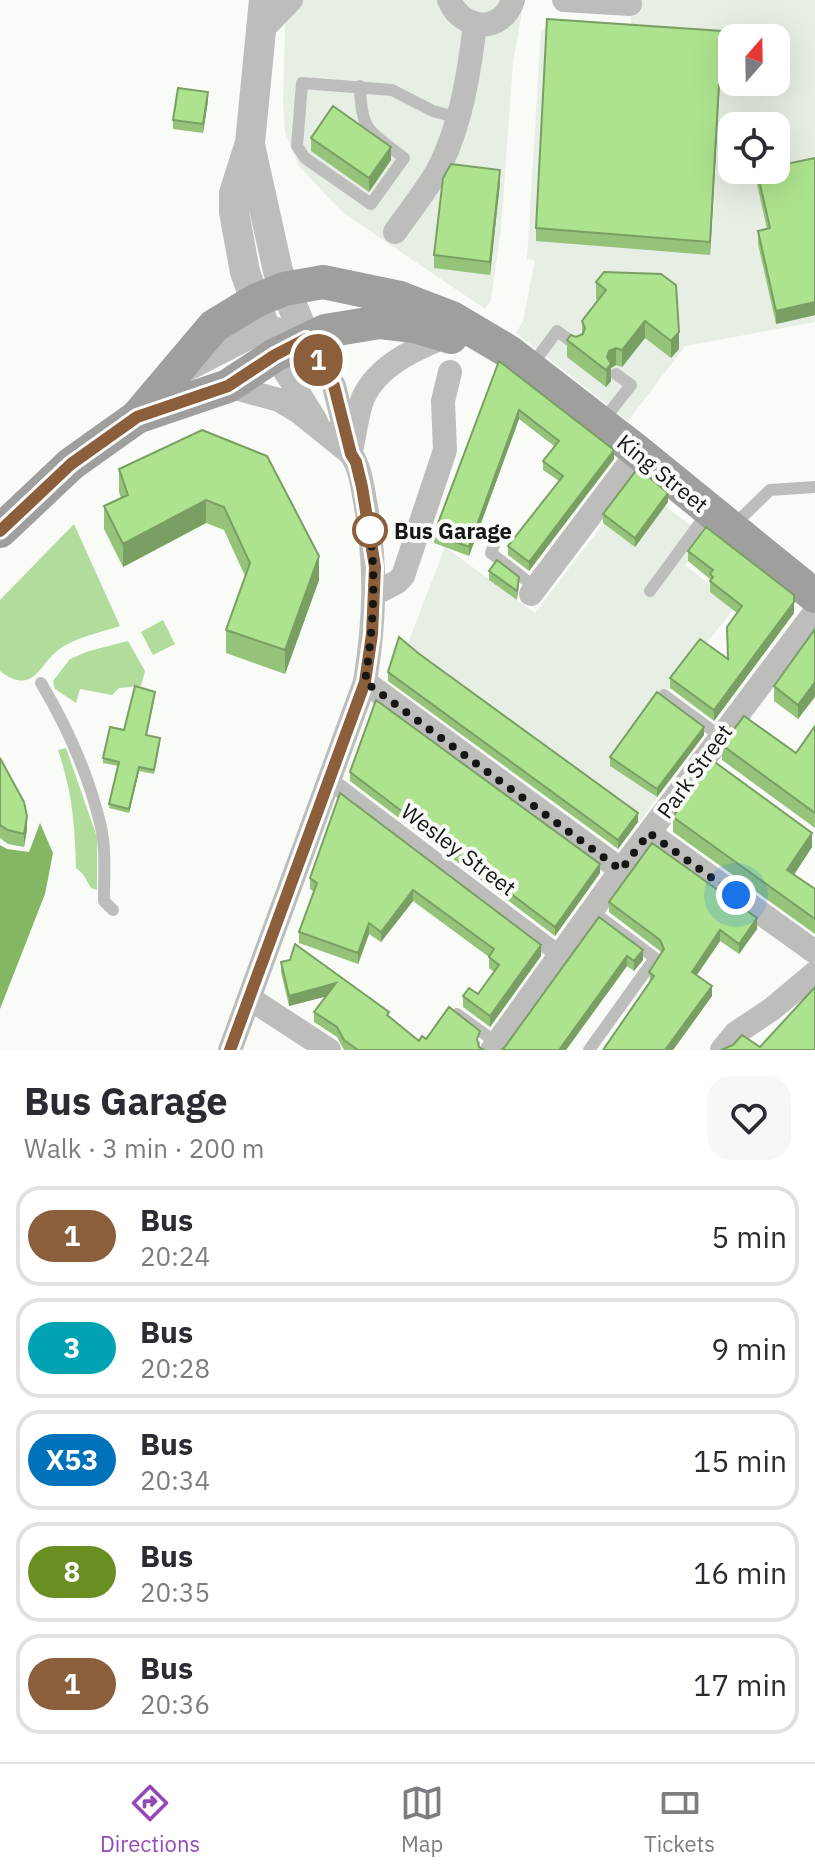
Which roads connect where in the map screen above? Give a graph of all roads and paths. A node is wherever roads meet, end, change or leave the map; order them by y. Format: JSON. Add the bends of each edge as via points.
{"nodes":[{"id":1,"x":264,"y":0,"type":"edge"},
{"id":2,"x":291,"y":0,"type":"edge"},
{"id":3,"x":513,"y":0,"type":"edge"},
{"id":4,"x":564,"y":0,"type":"edge"},
{"id":5,"x":444,"y":3,"type":"edge"},
{"id":6,"x":630,"y":4,"type":"dead end"},
{"id":7,"x":475,"y":24,"type":"junction"},
{"id":8,"x":261,"y":31,"type":"junction"},
{"id":9,"x":360,"y":86,"type":"junction"},
{"id":10,"x":458,"y":118,"type":"junction"},
{"id":11,"x":395,"y":232,"type":"dead end"},
{"id":12,"x":279,"y":321,"type":"junction"},
{"id":13,"x":447,"y":336,"type":"junction"},
{"id":14,"x":576,"y":345,"type":"edge"},
{"id":15,"x":520,"y":360,"type":"junction"},
{"id":16,"x":450,"y":372,"type":"dead end"},
{"id":17,"x":616,"y":374,"type":"dead end"},
{"id":18,"x":228,"y":386,"type":"junction"},
{"id":19,"x":137,"y":417,"type":"junction"},
{"id":20,"x":601,"y":423,"type":"junction"},
{"id":21,"x":321,"y":430,"type":"junction"},
{"id":22,"x":638,"y":452,"type":"junction"},
{"id":23,"x":351,"y":454,"type":"junction"},
{"id":24,"x":815,"y":487,"type":"edge"},
{"id":25,"x":721,"y":519,"type":"junction"},
{"id":26,"x":0,"y":531,"type":"edge"},
{"id":27,"x":496,"y":540,"type":"dead end"},
{"id":28,"x":533,"y":591,"type":"joint"},
{"id":29,"x":650,"y":591,"type":"dead end"},
{"id":30,"x":374,"y":594,"type":"junction"},
{"id":31,"x":815,"y":596,"type":"edge"},
{"id":32,"x":815,"y":612,"type":"edge"},
{"id":33,"x":365,"y":682,"type":"junction"},
{"id":34,"x":41,"y":683,"type":"dead end"},
{"id":35,"x":664,"y":695,"type":"edge"},
{"id":36,"x":720,"y":736,"type":"junction"},
{"id":37,"x":330,"y":781,"type":"junction"},
{"id":38,"x":649,"y":833,"type":"junction"},
{"id":39,"x":621,"y":870,"type":"junction"},
{"id":40,"x":113,"y":910,"type":"dead end"},
{"id":41,"x":592,"y":911,"type":"junction"},
{"id":42,"x":815,"y":952,"type":"edge"},
{"id":43,"x":560,"y":955,"type":"junction"},
{"id":44,"x":815,"y":973,"type":"edge"},
{"id":45,"x":249,"y":998,"type":"junction"},
{"id":46,"x":457,"y":1014,"type":"edge"},
{"id":47,"x":729,"y":1042,"type":"edge"},
{"id":48,"x":333,"y":1046,"type":"edge"},
{"id":49,"x":494,"y":1046,"type":"edge"},
{"id":50,"x":230,"y":1050,"type":"edge"},
{"id":51,"x":589,"y":1050,"type":"edge"}],
"edges":[{"from":1,"to":8,"type":"street"},
{"from":2,"to":8,"type":"street"},
{"from":3,"to":7,"type":"street","via":[[496,21]]},
{"from":4,"to":6,"type":"street"},
{"from":5,"to":7,"type":"street"},
{"from":7,"to":10,"type":"street"},
{"from":8,"to":12,"type":"street","via":[[250,143]]},
{"from":9,"to":9,"type":"lane","via":[[302,83],[297,146],[305,158],[371,204],[404,158],[369,130],[361,115]]},
{"from":9,"to":10,"type":"lane","via":[[392,90]]},
{"from":10,"to":11,"type":"street","via":[[440,166]]},
{"from":12,"to":13,"type":"main road","name":"King Street","via":[[335,327],[380,322]]},
{"from":12,"to":15,"type":"main road","name":"King Street","via":[[323,282],[400,298],[452,318]]},
{"from":12,"to":18,"type":"main road"},
{"from":12,"to":19,"type":"main road","via":[[214,326]]},
{"from":12,"to":21,"type":"street"},
{"from":12,"to":23,"type":"street","via":[[334,386]]},
{"from":13,"to":15,"type":"main road","name":"King Street"},
{"from":13,"to":23,"type":"street","via":[[390,365],[375,381],[363,399]]},
{"from":14,"to":15,"type":"lane","via":[[557,331]]},
{"from":15,"to":20,"type":"main road","name":"King Street"},
{"from":16,"to":30,"type":"street","via":[[443,401],[445,450],[403,576]]},
{"from":17,"to":20,"type":"lane","via":[[631,385]]},
{"from":18,"to":19,"type":"main road"},
{"from":18,"to":21,"type":"street","via":[[279,400]]},
{"from":19,"to":26,"type":"main road","via":[[71,464]]},
{"from":20,"to":22,"type":"main road","name":"King Street"},
{"from":21,"to":23,"type":"street"},
{"from":22,"to":25,"type":"main road","name":"King Street"},
{"from":22,"to":28,"type":"street"},
{"from":23,"to":30,"type":"street","via":[[369,524]]},
{"from":24,"to":25,"type":"lane","via":[[770,490]]},
{"from":25,"to":29,"type":"lane"},
{"from":25,"to":31,"type":"main road","name":"King Street"},
{"from":27,"to":28,"type":"lane","via":[[491,553]]},
{"from":30,"to":33,"type":"street"},
{"from":32,"to":36,"type":"street","name":"Park Street"},
{"from":33,"to":37,"type":"street"},
{"from":33,"to":39,"type":"street"},
{"from":34,"to":40,"type":"lane","via":[[66,725],[101,828],[104,901]]},
{"from":35,"to":36,"type":"lane"},
{"from":36,"to":38,"type":"street","name":"Park Street","via":[[710,762]]},
{"from":37,"to":43,"type":"street","name":"Wesley Street"},
{"from":37,"to":45,"type":"street"},
{"from":38,"to":39,"type":"street","name":"Park Street"},
{"from":38,"to":42,"type":"street"},
{"from":39,"to":41,"type":"street","name":"Park Street"},
{"from":41,"to":43,"type":"street","name":"Park Street"},
{"from":41,"to":51,"type":"lane","via":[[655,958]]},
{"from":43,"to":49,"type":"street","name":"Park Street"},
{"from":44,"to":47,"type":"street"},
{"from":45,"to":48,"type":"street"},
{"from":45,"to":50,"type":"street"},
{"from":46,"to":49,"type":"lane"}]}
